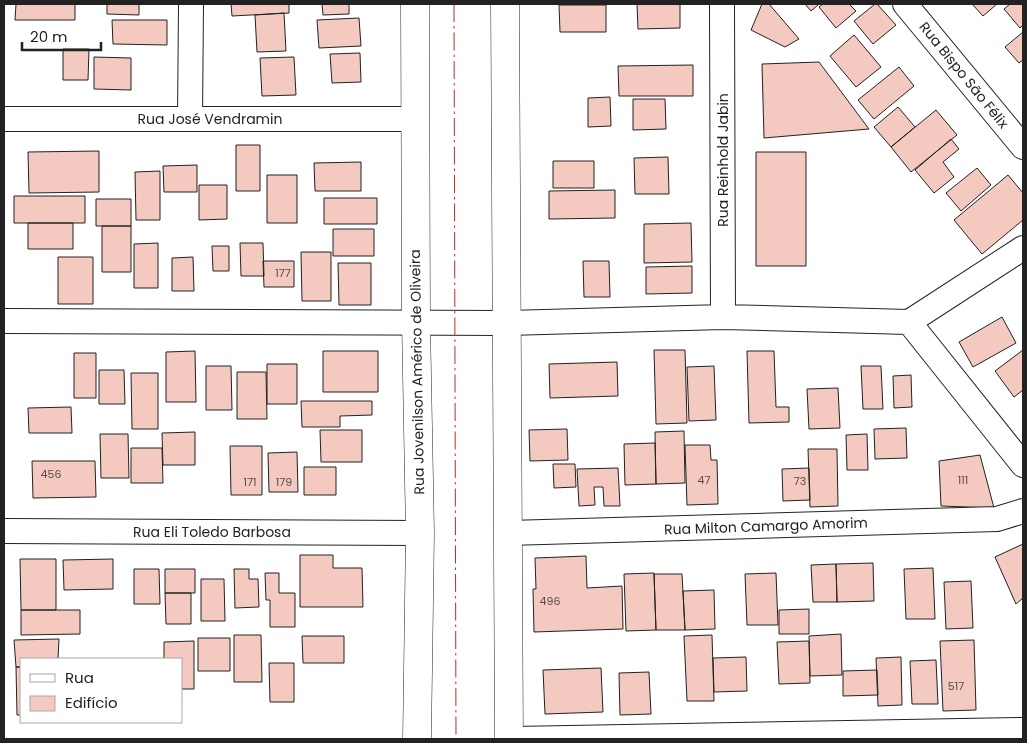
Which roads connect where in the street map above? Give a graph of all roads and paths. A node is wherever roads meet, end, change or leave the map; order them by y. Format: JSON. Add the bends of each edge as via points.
{"nodes":[{"id":1,"x":191,"y":4,"type":"edge"},
{"id":2,"x":415,"y":4,"type":"edge"},
{"id":3,"x":505,"y":4,"type":"edge"},
{"id":4,"x":722,"y":4,"type":"edge"},
{"id":5,"x":905,"y":4,"type":"edge"},
{"id":6,"x":4,"y":119,"type":"edge"},
{"id":7,"x":190,"y":119,"type":"junction"},
{"id":8,"x":415,"y":119,"type":"junction"},
{"id":9,"x":1023,"y":147,"type":"edge"},
{"id":10,"x":1023,"y":248,"type":"edge"},
{"id":11,"x":723,"y":317,"type":"junction"},
{"id":12,"x":4,"y":321,"type":"edge"},
{"id":13,"x":416,"y":322,"type":"junction"},
{"id":14,"x":909,"y":322,"type":"junction"},
{"id":15,"x":506,"y":323,"type":"junction"},
{"id":16,"x":1023,"y":465,"type":"edge"},
{"id":17,"x":1023,"y":511,"type":"edge"},
{"id":18,"x":4,"y":531,"type":"edge"},
{"id":19,"x":420,"y":533,"type":"junction"},
{"id":20,"x":508,"y":533,"type":"junction"},
{"id":21,"x":1023,"y":730,"type":"edge"},
{"id":22,"x":933,"y":735,"type":"edge"},
{"id":23,"x":417,"y":739,"type":"edge"},
{"id":24,"x":511,"y":739,"type":"edge"}],
"edges":[{"from":1,"to":7,"type":"street"},
{"from":2,"to":8,"type":"main road","name":"Rua Jovenilson Américo de Oliveira"},
{"from":3,"to":15,"type":"main road"},
{"from":4,"to":11,"type":"street","name":"Rua Reinhold Jabin"},
{"from":5,"to":9,"type":"street","name":"Rua Bispo São Félix"},
{"from":6,"to":7,"type":"street","name":"Rua José Vendramin"},
{"from":7,"to":8,"type":"street","name":"Rua José Vendramin"},
{"from":8,"to":13,"type":"main road","name":"Rua Jovenilson Américo de Oliveira"},
{"from":10,"to":14,"type":"street"},
{"from":11,"to":14,"type":"street"},
{"from":11,"to":15,"type":"street"},
{"from":12,"to":13,"type":"street"},
{"from":13,"to":15,"type":"street"},
{"from":13,"to":19,"type":"main road","name":"Rua Jovenilson Américo de Oliveira"},
{"from":14,"to":16,"type":"street"},
{"from":15,"to":20,"type":"main road"},
{"from":17,"to":20,"type":"street","name":"Rua Milton Camargo Amorim","via":[[997,519]]},
{"from":18,"to":19,"type":"street","name":"Rua Eli Toledo Barbosa"},
{"from":19,"to":23,"type":"main road","name":"Rua Jovenilson Américo de Oliveira"},
{"from":20,"to":24,"type":"main road"},
{"from":21,"to":22,"type":"street"},
{"from":22,"to":24,"type":"street"}]}
